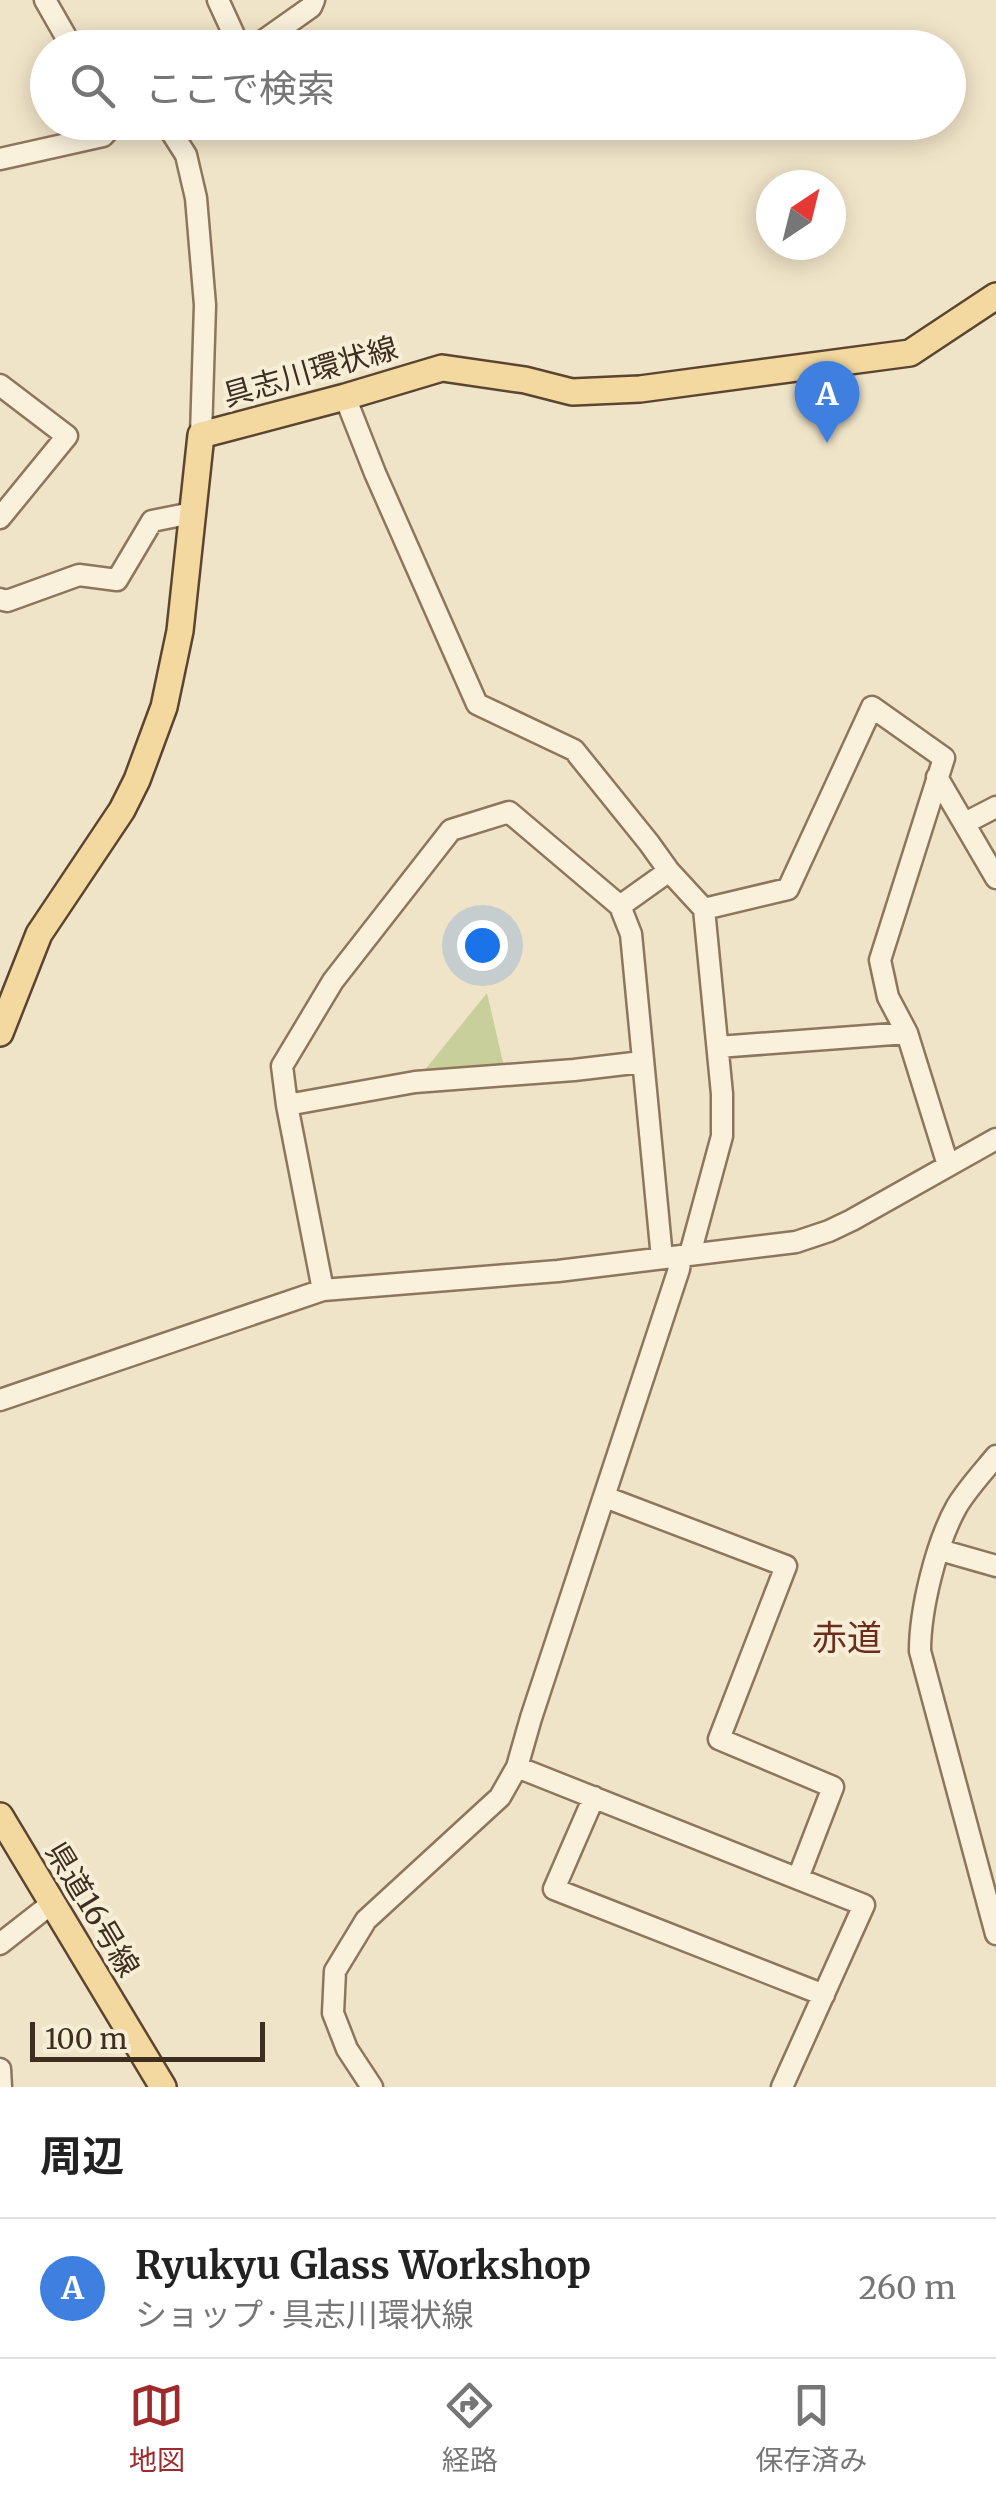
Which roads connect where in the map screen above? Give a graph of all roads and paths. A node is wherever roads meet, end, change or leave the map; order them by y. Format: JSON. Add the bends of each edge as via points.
{"nodes":[{"id":1,"x":45,"y":0,"type":"edge"},
{"id":2,"x":218,"y":0,"type":"edge"},
{"id":3,"x":314,"y":0,"type":"edge"},
{"id":4,"x":62,"y":30,"type":"edge"},
{"id":5,"x":232,"y":30,"type":"edge"},
{"id":6,"x":278,"y":30,"type":"edge"},
{"id":7,"x":87,"y":140,"type":"edge"},
{"id":8,"x":176,"y":140,"type":"edge"},
{"id":9,"x":0,"y":160,"type":"edge"},
{"id":10,"x":996,"y":296,"type":"edge"},
{"id":11,"x":0,"y":385,"type":"edge"},
{"id":12,"x":346,"y":397,"type":"junction"},
{"id":13,"x":200,"y":436,"type":"junction"},
{"id":14,"x":192,"y":514,"type":"junction"},
{"id":15,"x":0,"y":518,"type":"edge"},
{"id":16,"x":0,"y":599,"type":"edge"},
{"id":17,"x":937,"y":777,"type":"junction"},
{"id":18,"x":996,"y":807,"type":"edge"},
{"id":19,"x":965,"y":823,"type":"junction"},
{"id":20,"x":668,"y":871,"type":"junction"},
{"id":21,"x":996,"y":878,"type":"edge"},
{"id":22,"x":620,"y":906,"type":"junction"},
{"id":23,"x":704,"y":909,"type":"junction"},
{"id":24,"x":0,"y":1033,"type":"edge"},
{"id":25,"x":907,"y":1034,"type":"junction"},
{"id":26,"x":718,"y":1047,"type":"junction"},
{"id":27,"x":642,"y":1062,"type":"junction"},
{"id":28,"x":287,"y":1105,"type":"junction"},
{"id":29,"x":996,"y":1138,"type":"edge"},
{"id":30,"x":948,"y":1165,"type":"junction"},
{"id":31,"x":677,"y":1256,"type":"junction"},
{"id":32,"x":323,"y":1290,"type":"junction"},
{"id":33,"x":0,"y":1400,"type":"edge"},
{"id":34,"x":996,"y":1456,"type":"edge"},
{"id":35,"x":605,"y":1498,"type":"junction"},
{"id":36,"x":940,"y":1550,"type":"junction"},
{"id":37,"x":996,"y":1566,"type":"edge"},
{"id":38,"x":517,"y":1766,"type":"junction"},
{"id":39,"x":594,"y":1798,"type":"junction"},
{"id":40,"x":0,"y":1816,"type":"edge"},
{"id":41,"x":798,"y":1878,"type":"junction"},
{"id":42,"x":52,"y":1904,"type":"junction"},
{"id":43,"x":996,"y":1934,"type":"edge"},
{"id":44,"x":0,"y":1944,"type":"edge"},
{"id":45,"x":824,"y":1995,"type":"junction"},
{"id":46,"x":0,"y":2069,"type":"edge"},
{"id":47,"x":1,"y":2087,"type":"edge"},
{"id":48,"x":162,"y":2087,"type":"edge"},
{"id":49,"x":372,"y":2087,"type":"edge"},
{"id":50,"x":782,"y":2087,"type":"edge"}],
"edges":[{"from":1,"to":4,"type":"street"},
{"from":2,"to":5,"type":"street"},
{"from":3,"to":6,"type":"street"},
{"from":7,"to":9,"type":"street"},
{"from":8,"to":13,"type":"street","via":[[196,198],[205,304]]},
{"from":10,"to":12,"type":"main road","name":"具志川環状線","via":[[910,353],[572,392],[442,368]]},
{"from":11,"to":15,"type":"street","via":[[67,436]]},
{"from":12,"to":13,"type":"main road","name":"具志川環状線"},
{"from":12,"to":20,"type":"street","via":[[478,704],[574,750]]},
{"from":13,"to":14,"type":"main road","name":"具志川環状線"},
{"from":14,"to":16,"type":"street","via":[[152,522],[118,580],[79,574]]},
{"from":14,"to":24,"type":"main road","name":"具志川環状線","via":[[174,670],[152,743],[122,810],[39,934]]},
{"from":17,"to":19,"type":"street"},
{"from":17,"to":23,"type":"street","via":[[944,758],[872,707],[788,889]]},
{"from":17,"to":25,"type":"street","via":[[880,960],[888,997]]},
{"from":18,"to":19,"type":"street"},
{"from":19,"to":21,"type":"street"},
{"from":20,"to":22,"type":"street"},
{"from":20,"to":23,"type":"street"},
{"from":22,"to":27,"type":"street","via":[[631,934]]},
{"from":22,"to":28,"type":"street","via":[[509,812],[451,830],[334,982],[282,1066]]},
{"from":23,"to":26,"type":"street"},
{"from":25,"to":26,"type":"street"},
{"from":25,"to":30,"type":"street"},
{"from":26,"to":31,"type":"street","via":[[722,1136]]},
{"from":27,"to":28,"type":"street","via":[[415,1082]]},
{"from":27,"to":31,"type":"street"},
{"from":28,"to":32,"type":"street"},
{"from":29,"to":30,"type":"street"},
{"from":30,"to":31,"type":"street","via":[[811,1238]]},
{"from":31,"to":32,"type":"street"},
{"from":31,"to":35,"type":"street","via":[[679,1269]]},
{"from":32,"to":33,"type":"street"},
{"from":34,"to":36,"type":"street","via":[[959,1503]]},
{"from":35,"to":38,"type":"street"},
{"from":35,"to":41,"type":"street","via":[[786,1566],[719,1739],[833,1787]]},
{"from":36,"to":37,"type":"street"},
{"from":36,"to":43,"type":"street","via":[[920,1623],[920,1651]]},
{"from":38,"to":39,"type":"street"},
{"from":38,"to":49,"type":"street","via":[[500,1796],[366,1920],[335,1971],[333,2013]]},
{"from":39,"to":41,"type":"street"},
{"from":39,"to":45,"type":"street","via":[[554,1889]]},
{"from":40,"to":42,"type":"main road","name":"県道16号線"},
{"from":41,"to":45,"type":"street","via":[[864,1905]]},
{"from":42,"to":44,"type":"street"},
{"from":42,"to":48,"type":"main road","name":"県道16号線"},
{"from":45,"to":50,"type":"street"},
{"from":46,"to":47,"type":"street"}]}
